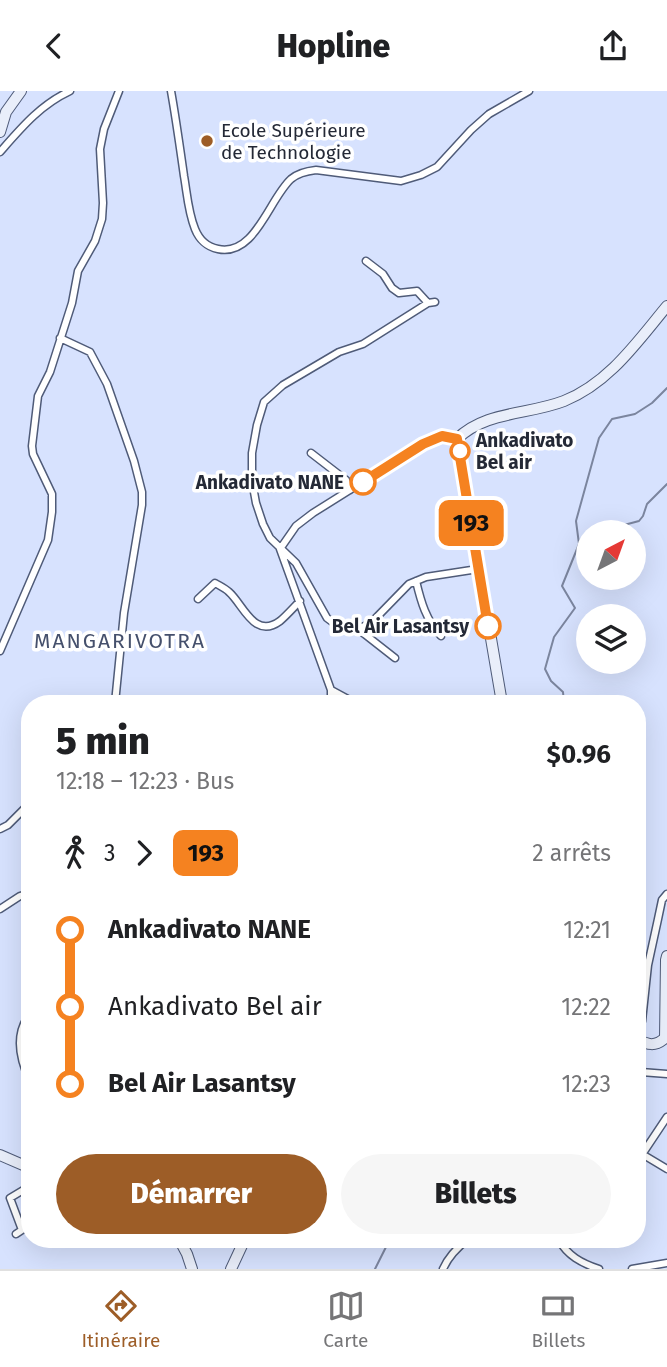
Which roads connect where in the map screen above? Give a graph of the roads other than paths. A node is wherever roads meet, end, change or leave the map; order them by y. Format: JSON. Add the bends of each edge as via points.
{"nodes":[{"id":1,"x":21,"y":91,"type":"edge"},
{"id":2,"x":70,"y":91,"type":"edge"},
{"id":3,"x":119,"y":91,"type":"edge"},
{"id":4,"x":171,"y":91,"type":"edge"},
{"id":5,"x":528,"y":91,"type":"edge"},
{"id":6,"x":0,"y":131,"type":"edge"},
{"id":7,"x":0,"y":152,"type":"edge"},
{"id":8,"x":366,"y":261,"type":"dead end"},
{"id":9,"x":667,"y":306,"type":"edge"},
{"id":10,"x":60,"y":338,"type":"junction"},
{"id":11,"x":457,"y":439,"type":"junction"},
{"id":12,"x":311,"y":453,"type":"dead end"},
{"id":13,"x":350,"y":490,"type":"junction"},
{"id":14,"x":280,"y":549,"type":"junction"},
{"id":15,"x":478,"y":569,"type":"junction"},
{"id":16,"x":416,"y":581,"type":"junction"},
{"id":17,"x":198,"y":599,"type":"dead end"},
{"id":18,"x":300,"y":601,"type":"junction"},
{"id":19,"x":358,"y":629,"type":"junction"},
{"id":20,"x":441,"y":636,"type":"dead end"},
{"id":21,"x":0,"y":651,"type":"edge"},
{"id":22,"x":395,"y":658,"type":"dead end"},
{"id":23,"x":331,"y":690,"type":"junction"},
{"id":24,"x":116,"y":695,"type":"edge"},
{"id":25,"x":331,"y":695,"type":"edge"},
{"id":26,"x":340,"y":695,"type":"edge"},
{"id":27,"x":501,"y":695,"type":"edge"},
{"id":28,"x":21,"y":812,"type":"edge"},
{"id":29,"x":0,"y":829,"type":"edge"},
{"id":30,"x":667,"y":894,"type":"edge"},
{"id":31,"x":21,"y":896,"type":"edge"},
{"id":32,"x":665,"y":900,"type":"edge"},
{"id":33,"x":0,"y":909,"type":"edge"},
{"id":34,"x":667,"y":955,"type":"edge"},
{"id":35,"x":646,"y":984,"type":"edge"},
{"id":36,"x":21,"y":1032,"type":"edge"},
{"id":37,"x":646,"y":1044,"type":"edge"},
{"id":38,"x":21,"y":1055,"type":"edge"},
{"id":39,"x":646,"y":1072,"type":"edge"},
{"id":40,"x":667,"y":1074,"type":"edge"},
{"id":41,"x":667,"y":1117,"type":"edge"},
{"id":42,"x":646,"y":1144,"type":"edge"},
{"id":43,"x":0,"y":1155,"type":"edge"},
{"id":44,"x":646,"y":1156,"type":"edge"},
{"id":45,"x":21,"y":1164,"type":"edge"},
{"id":46,"x":667,"y":1169,"type":"edge"},
{"id":47,"x":21,"y":1191,"type":"edge"},
{"id":48,"x":21,"y":1227,"type":"edge"},
{"id":49,"x":21,"y":1231,"type":"edge"},
{"id":50,"x":16,"y":1234,"type":"dead end"},
{"id":51,"x":184,"y":1248,"type":"edge"},
{"id":52,"x":241,"y":1248,"type":"edge"},
{"id":53,"x":457,"y":1248,"type":"edge"},
{"id":54,"x":564,"y":1248,"type":"edge"},
{"id":55,"x":667,"y":1263,"type":"edge"},
{"id":56,"x":444,"y":1267,"type":"edge"},
{"id":57,"x":192,"y":1269,"type":"edge"},
{"id":58,"x":231,"y":1269,"type":"edge"},
{"id":59,"x":454,"y":1269,"type":"edge"},
{"id":60,"x":599,"y":1269,"type":"edge"},
{"id":61,"x":632,"y":1269,"type":"edge"}],
"edges":[{"from":1,"to":6,"type":"main road","via":[[6,112]]},
{"from":2,"to":7,"type":"street","via":[[35,114]]},
{"from":3,"to":10,"type":"street","via":[[100,149],[102,219],[78,271]]},
{"from":4,"to":5,"type":"street","via":[[195,230],[207,245],[224,250],[244,244],[290,180],[302,172],[401,181],[421,175],[437,167],[489,114]]},
{"from":8,"to":14,"type":"street","via":[[399,293],[417,291],[431,303],[283,384],[264,402],[252,453],[252,481],[263,524]]},
{"from":9,"to":11,"type":"main road","via":[[610,372],[577,395],[550,406],[489,419]]},
{"from":10,"to":21,"type":"street","via":[[38,396],[32,446],[52,495],[48,540]]},
{"from":10,"to":24,"type":"street","via":[[90,352],[111,397],[142,492]]},
{"from":11,"to":13,"type":"street","via":[[442,436],[423,444]]},
{"from":11,"to":15,"type":"main road"},
{"from":12,"to":13,"type":"street","via":[[346,480]]},
{"from":13,"to":14,"type":"street","via":[[296,526]]},
{"from":14,"to":18,"type":"street"},
{"from":14,"to":19,"type":"street","via":[[296,563],[327,618],[339,627]]},
{"from":15,"to":16,"type":"street"},
{"from":15,"to":27,"type":"main road"},
{"from":16,"to":19,"type":"street","via":[[370,624]]},
{"from":16,"to":20,"type":"street","via":[[425,613]]},
{"from":17,"to":18,"type":"street","via":[[215,583],[231,593],[245,614],[260,625],[279,621]]},
{"from":18,"to":23,"type":"street"},
{"from":19,"to":22,"type":"street"},
{"from":23,"to":25,"type":"street"},
{"from":23,"to":26,"type":"street"},
{"from":28,"to":29,"type":"street"},
{"from":30,"to":32,"type":"street"},
{"from":31,"to":33,"type":"street"},
{"from":32,"to":35,"type":"street"},
{"from":34,"to":37,"type":"main road","via":[[665,1038]]},
{"from":36,"to":38,"type":"street"},
{"from":39,"to":40,"type":"street"},
{"from":41,"to":42,"type":"street"},
{"from":43,"to":45,"type":"main road"},
{"from":44,"to":46,"type":"street"},
{"from":47,"to":48,"type":"street","via":[[10,1198]]},
{"from":49,"to":50,"type":"street"},
{"from":51,"to":57,"type":"main road"},
{"from":52,"to":58,"type":"main road"},
{"from":53,"to":56,"type":"street"},
{"from":54,"to":60,"type":"street","via":[[581,1263]]},
{"from":55,"to":61,"type":"street"},
{"from":56,"to":59,"type":"street"}]}
